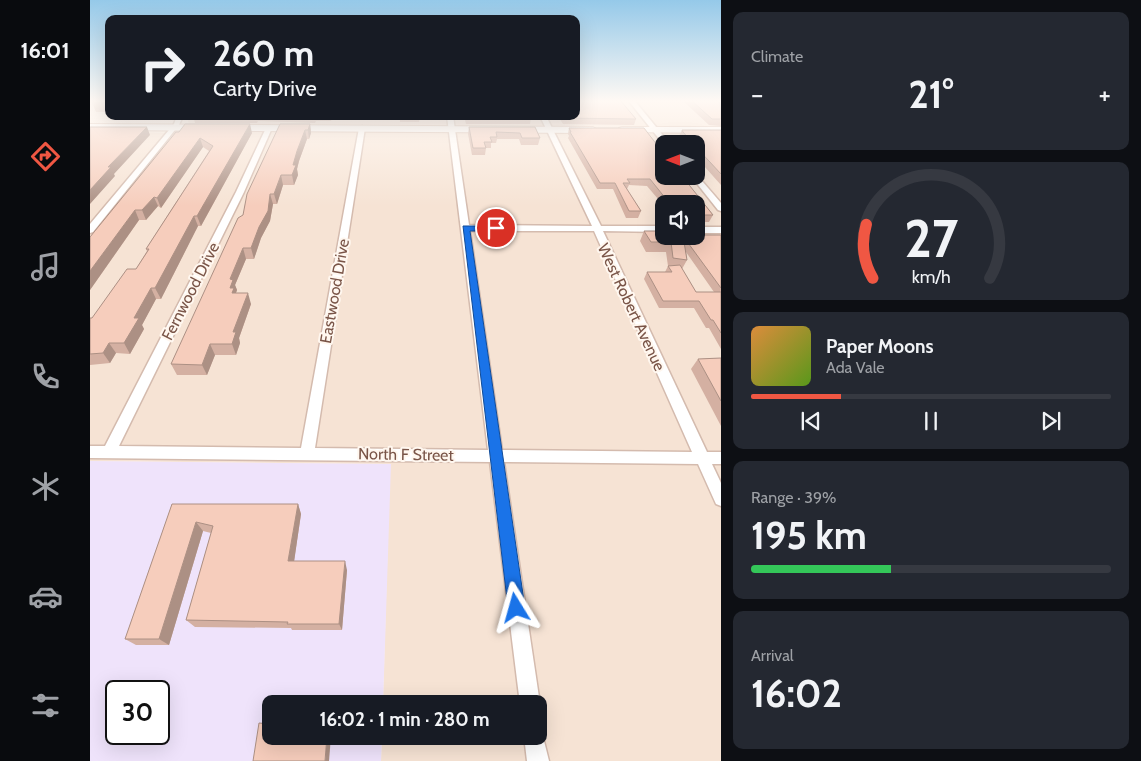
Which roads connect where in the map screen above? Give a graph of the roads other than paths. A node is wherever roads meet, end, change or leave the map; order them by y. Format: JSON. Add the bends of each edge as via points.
{"nodes":[{"id":1,"x":167,"y":136,"type":"edge"},
{"id":2,"x":266,"y":136,"type":"edge"},
{"id":3,"x":361,"y":136,"type":"edge"},
{"id":4,"x":453,"y":136,"type":"edge"},
{"id":5,"x":551,"y":136,"type":"edge"},
{"id":6,"x":702,"y":185,"type":"edge"},
{"id":7,"x":721,"y":208,"type":"edge"},
{"id":8,"x":466,"y":228,"type":"junction"},
{"id":9,"x":655,"y":229,"type":"edge"},
{"id":10,"x":90,"y":230,"type":"edge"},
{"id":11,"x":596,"y":230,"type":"junction"},
{"id":12,"x":705,"y":230,"type":"edge"},
{"id":13,"x":721,"y":230,"type":"edge"},
{"id":14,"x":90,"y":452,"type":"edge"},
{"id":15,"x":109,"y":452,"type":"junction"},
{"id":16,"x":307,"y":454,"type":"junction"},
{"id":17,"x":495,"y":455,"type":"junction"},
{"id":18,"x":701,"y":458,"type":"junction"},
{"id":19,"x":721,"y":458,"type":"edge"},
{"id":20,"x":721,"y":499,"type":"edge"},
{"id":21,"x":529,"y":695,"type":"edge"},
{"id":22,"x":535,"y":745,"type":"edge"},
{"id":23,"x":538,"y":761,"type":"edge"}],
"edges":[{"from":1,"to":10,"type":"street"},
{"from":2,"to":15,"type":"street","name":"Fernwood Drive"},
{"from":3,"to":16,"type":"street","name":"Eastwood Drive"},
{"from":4,"to":8,"type":"street"},
{"from":5,"to":11,"type":"street","name":"West Robert Avenue"},
{"from":6,"to":7,"type":"street"},
{"from":8,"to":11,"type":"street"},
{"from":8,"to":17,"type":"street"},
{"from":9,"to":11,"type":"street"},
{"from":11,"to":18,"type":"street","name":"West Robert Avenue"},
{"from":12,"to":13,"type":"street"},
{"from":14,"to":15,"type":"street","name":"North F Street"},
{"from":15,"to":16,"type":"street","name":"North F Street"},
{"from":16,"to":17,"type":"street","name":"North F Street"},
{"from":17,"to":18,"type":"street","name":"North F Street"},
{"from":17,"to":21,"type":"street"},
{"from":18,"to":19,"type":"street","name":"North F Street"},
{"from":18,"to":20,"type":"street","name":"West Robert Avenue"},
{"from":22,"to":23,"type":"street"}]}
